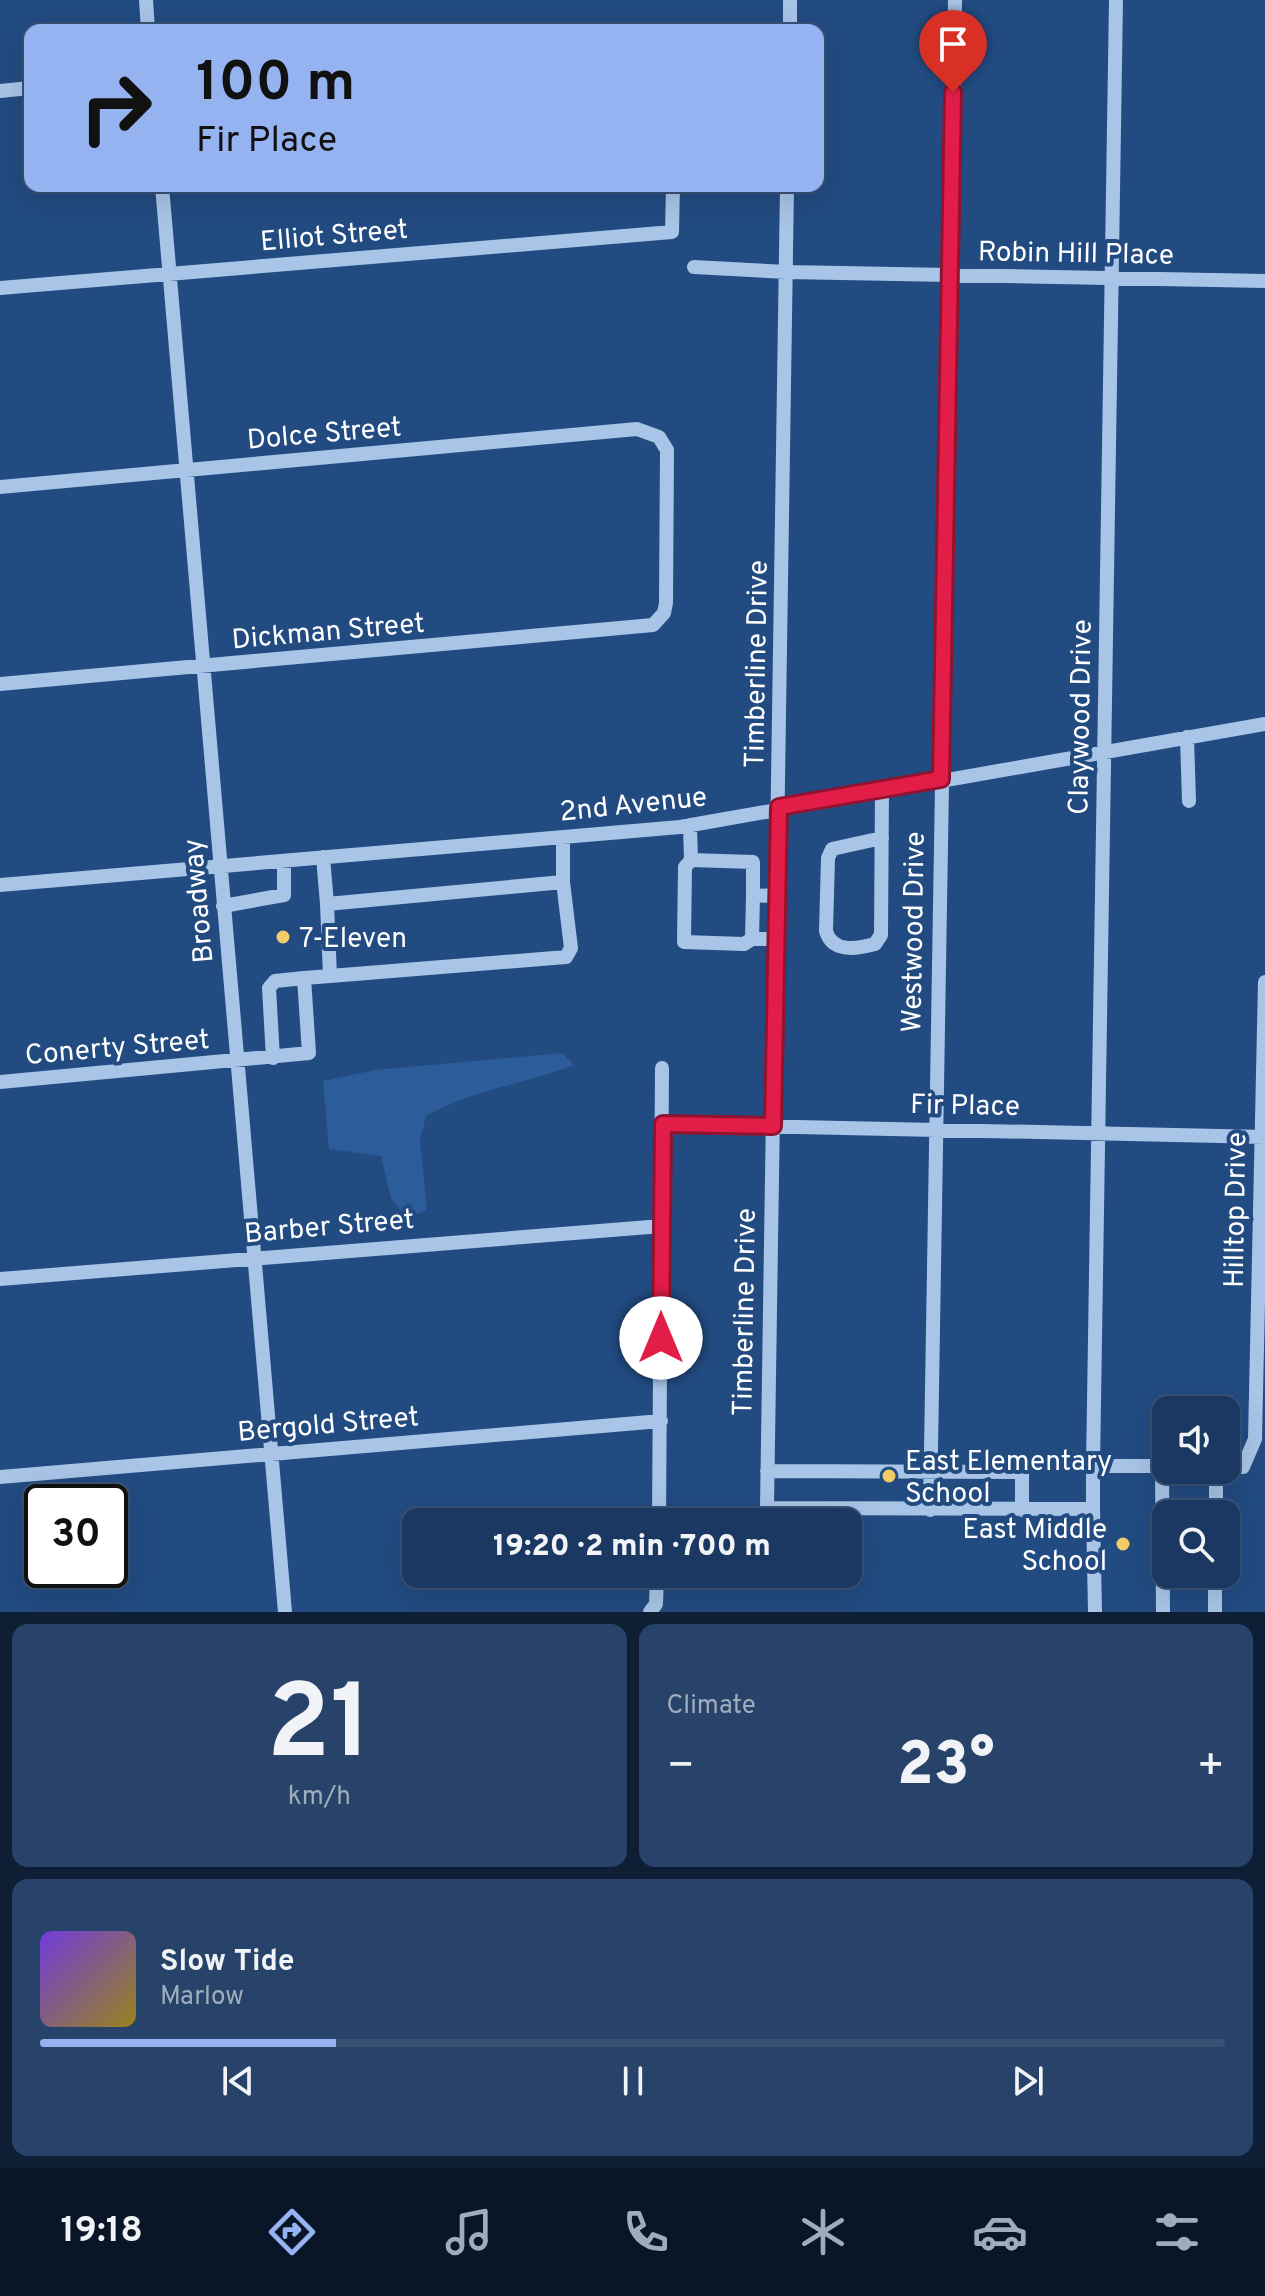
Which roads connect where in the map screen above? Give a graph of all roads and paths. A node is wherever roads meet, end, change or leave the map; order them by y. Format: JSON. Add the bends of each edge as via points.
{"nodes":[{"id":1,"x":146,"y":0,"type":"edge"},
{"id":2,"x":790,"y":0,"type":"edge"},
{"id":3,"x":955,"y":0,"type":"edge"},
{"id":4,"x":1116,"y":0,"type":"edge"},
{"id":5,"x":148,"y":24,"type":"edge"},
{"id":6,"x":790,"y":24,"type":"edge"},
{"id":7,"x":24,"y":89,"type":"edge"},
{"id":8,"x":0,"y":91,"type":"edge"},
{"id":9,"x":162,"y":192,"type":"edge"},
{"id":10,"x":673,"y":192,"type":"edge"},
{"id":11,"x":787,"y":192,"type":"edge"},
{"id":12,"x":694,"y":267,"type":"dead end"},
{"id":13,"x":786,"y":272,"type":"junction"},
{"id":14,"x":169,"y":273,"type":"junction"},
{"id":15,"x":950,"y":275,"type":"junction"},
{"id":16,"x":1112,"y":279,"type":"junction"},
{"id":17,"x":1265,"y":281,"type":"edge"},
{"id":18,"x":0,"y":288,"type":"edge"},
{"id":19,"x":187,"y":470,"type":"junction"},
{"id":20,"x":0,"y":487,"type":"edge"},
{"id":21,"x":659,"y":620,"type":"joint"},
{"id":22,"x":202,"y":667,"type":"junction"},
{"id":23,"x":0,"y":684,"type":"edge"},
{"id":24,"x":1265,"y":724,"type":"edge"},
{"id":25,"x":1187,"y":737,"type":"junction"},
{"id":26,"x":1104,"y":751,"type":"junction"},
{"id":27,"x":941,"y":779,"type":"junction"},
{"id":28,"x":882,"y":789,"type":"junction"},
{"id":29,"x":1189,"y":801,"type":"dead end"},
{"id":30,"x":779,"y":807,"type":"junction"},
{"id":31,"x":690,"y":825,"type":"junction"},
{"id":32,"x":563,"y":837,"type":"junction"},
{"id":33,"x":882,"y":838,"type":"junction"},
{"id":34,"x":323,"y":857,"type":"junction"},
{"id":35,"x":691,"y":860,"type":"junction"},
{"id":36,"x":284,"y":861,"type":"junction"},
{"id":37,"x":220,"y":866,"type":"junction"},
{"id":38,"x":563,"y":882,"type":"junction"},
{"id":39,"x":0,"y":885,"type":"edge"},
{"id":40,"x":778,"y":895,"type":"junction"},
{"id":41,"x":753,"y":896,"type":"junction"},
{"id":42,"x":327,"y":904,"type":"junction"},
{"id":43,"x":223,"y":906,"type":"junction"},
{"id":44,"x":752,"y":939,"type":"junction"},
{"id":45,"x":777,"y":939,"type":"junction"},
{"id":46,"x":330,"y":976,"type":"junction"},
{"id":47,"x":304,"y":978,"type":"junction"},
{"id":48,"x":1265,"y":982,"type":"edge"},
{"id":49,"x":273,"y":1058,"type":"junction"},
{"id":50,"x":237,"y":1062,"type":"junction"},
{"id":51,"x":662,"y":1068,"type":"dead end"},
{"id":52,"x":0,"y":1082,"type":"edge"},
{"id":53,"x":663,"y":1124,"type":"junction"},
{"id":54,"x":773,"y":1126,"type":"junction"},
{"id":55,"x":935,"y":1129,"type":"junction"},
{"id":56,"x":1097,"y":1132,"type":"junction"},
{"id":57,"x":1263,"y":1137,"type":"edge"},
{"id":58,"x":662,"y":1226,"type":"junction"},
{"id":59,"x":256,"y":1258,"type":"junction"},
{"id":60,"x":0,"y":1279,"type":"edge"},
{"id":61,"x":661,"y":1421,"type":"junction"},
{"id":62,"x":271,"y":1453,"type":"junction"},
{"id":63,"x":1093,"y":1466,"type":"junction"},
{"id":64,"x":1152,"y":1466,"type":"edge"},
{"id":65,"x":1240,"y":1467,"type":"edge"},
{"id":66,"x":767,"y":1471,"type":"junction"},
{"id":67,"x":930,"y":1471,"type":"junction"},
{"id":68,"x":0,"y":1477,"type":"edge"},
{"id":69,"x":1164,"y":1484,"type":"edge"},
{"id":70,"x":659,"y":1508,"type":"edge"},
{"id":71,"x":1093,"y":1509,"type":"junction"},
{"id":72,"x":930,"y":1510,"type":"junction"},
{"id":73,"x":1022,"y":1510,"type":"junction"},
{"id":74,"x":655,"y":1588,"type":"edge"},
{"id":75,"x":1215,"y":1588,"type":"edge"},
{"id":76,"x":652,"y":1611,"type":"edge"},
{"id":77,"x":285,"y":1612,"type":"edge"},
{"id":78,"x":1095,"y":1612,"type":"edge"},
{"id":79,"x":1163,"y":1612,"type":"edge"},
{"id":80,"x":1215,"y":1612,"type":"edge"}],
"edges":[{"from":1,"to":5,"type":"street"},
{"from":2,"to":6,"type":"street"},
{"from":3,"to":15,"type":"street","name":"Westwood Drive"},
{"from":4,"to":16,"type":"street","name":"Claywood Drive"},
{"from":7,"to":8,"type":"street"},
{"from":9,"to":14,"type":"street","name":"Broadway"},
{"from":10,"to":14,"type":"street","name":"Elliot Street","via":[[672,232]]},
{"from":11,"to":13,"type":"street","name":"Timberline Drive"},
{"from":12,"to":13,"type":"street","name":"Robin Hill Place"},
{"from":13,"to":15,"type":"street","name":"Robin Hill Place"},
{"from":13,"to":30,"type":"street","name":"Timberline Drive"},
{"from":14,"to":18,"type":"street","name":"Elliot Street"},
{"from":14,"to":19,"type":"street","name":"Broadway"},
{"from":15,"to":16,"type":"street","name":"Robin Hill Place"},
{"from":15,"to":27,"type":"street","name":"Westwood Drive"},
{"from":16,"to":17,"type":"street","name":"Robin Hill Place"},
{"from":16,"to":26,"type":"street","name":"Claywood Drive"},
{"from":19,"to":20,"type":"street","name":"Dolce Street"},
{"from":19,"to":21,"type":"street","name":"Dolce Street","via":[[637,429],[652,434],[667,450],[666,603]]},
{"from":19,"to":22,"type":"street","name":"Broadway"},
{"from":21,"to":22,"type":"street","name":"Dickman Street","via":[[647,627]]},
{"from":22,"to":23,"type":"street","name":"Dickman Street"},
{"from":22,"to":37,"type":"street","name":"Broadway"},
{"from":24,"to":25,"type":"street","name":"2nd Avenue"},
{"from":25,"to":26,"type":"street","name":"2nd Avenue"},
{"from":25,"to":29,"type":"street"},
{"from":26,"to":27,"type":"street","name":"2nd Avenue"},
{"from":26,"to":56,"type":"street","name":"Claywood Drive"},
{"from":27,"to":28,"type":"street","name":"2nd Avenue"},
{"from":27,"to":55,"type":"street","name":"Westwood Drive"},
{"from":28,"to":30,"type":"street","name":"2nd Avenue"},
{"from":28,"to":33,"type":"street"},
{"from":30,"to":31,"type":"street","name":"2nd Avenue"},
{"from":30,"to":40,"type":"street","name":"Timberline Drive"},
{"from":31,"to":32,"type":"street","name":"2nd Avenue"},
{"from":31,"to":35,"type":"street"},
{"from":32,"to":34,"type":"street","name":"2nd Avenue"},
{"from":32,"to":38,"type":"street"},
{"from":33,"to":33,"type":"street","via":[[881,935],[865,947],[836,947],[826,931],[828,858],[843,844]]},
{"from":34,"to":36,"type":"street","name":"2nd Avenue"},
{"from":34,"to":42,"type":"street"},
{"from":35,"to":41,"type":"street","via":[[753,862]]},
{"from":35,"to":44,"type":"street","via":[[685,867],[684,942],[744,944]]},
{"from":36,"to":37,"type":"street","name":"2nd Avenue"},
{"from":36,"to":43,"type":"street","via":[[284,895]]},
{"from":37,"to":39,"type":"street","name":"2nd Avenue"},
{"from":37,"to":43,"type":"street","name":"Broadway"},
{"from":38,"to":42,"type":"street"},
{"from":38,"to":46,"type":"street","via":[[571,948],[566,957]]},
{"from":40,"to":41,"type":"street"},
{"from":40,"to":45,"type":"street","name":"Timberline Drive"},
{"from":41,"to":44,"type":"street"},
{"from":42,"to":46,"type":"street"},
{"from":43,"to":50,"type":"street","name":"Broadway"},
{"from":44,"to":45,"type":"street"},
{"from":45,"to":54,"type":"street","name":"Timberline Drive"},
{"from":46,"to":47,"type":"street"},
{"from":47,"to":49,"type":"street","via":[[275,981],[269,988]]},
{"from":47,"to":49,"type":"street","name":"Conerty Street","via":[[309,1053]]},
{"from":48,"to":57,"type":"street","name":"Hilltop Drive"},
{"from":49,"to":50,"type":"street","name":"Conerty Street"},
{"from":50,"to":52,"type":"street","name":"Conerty Street"},
{"from":50,"to":59,"type":"street","name":"Broadway"},
{"from":51,"to":53,"type":"street"},
{"from":53,"to":54,"type":"street","name":"Fir Place"},
{"from":53,"to":58,"type":"street"},
{"from":54,"to":55,"type":"street","name":"Fir Place"},
{"from":54,"to":66,"type":"street","name":"Timberline Drive"},
{"from":55,"to":56,"type":"street","name":"Fir Place"},
{"from":55,"to":67,"type":"street","name":"Westwood Drive"},
{"from":56,"to":57,"type":"street","name":"Fir Place"},
{"from":56,"to":63,"type":"street","name":"Claywood Drive"},
{"from":57,"to":65,"type":"street","name":"Hilltop Drive","via":[[1255,1439]]},
{"from":58,"to":59,"type":"street","name":"Barber Street"},
{"from":58,"to":61,"type":"street"},
{"from":59,"to":60,"type":"street","name":"Barber Street"},
{"from":59,"to":62,"type":"street","name":"Broadway"},
{"from":61,"to":62,"type":"street","name":"Bergold Street"},
{"from":61,"to":70,"type":"street"},
{"from":62,"to":68,"type":"street","name":"Bergold Street"},
{"from":62,"to":77,"type":"street","name":"Broadway"},
{"from":63,"to":64,"type":"street"},
{"from":63,"to":71,"type":"street","name":"Claywood Drive"},
{"from":66,"to":67,"type":"street"},
{"from":66,"to":72,"type":"street","name":"Timberline Drive","via":[[767,1508]]},
{"from":67,"to":72,"type":"street","name":"Westwood Drive"},
{"from":67,"to":73,"type":"street","via":[[1022,1472]]},
{"from":69,"to":79,"type":"street"},
{"from":71,"to":73,"type":"street"},
{"from":71,"to":78,"type":"street","name":"Claywood Drive"},
{"from":72,"to":73,"type":"street"},
{"from":74,"to":76,"type":"street"},
{"from":75,"to":80,"type":"street"}]}
